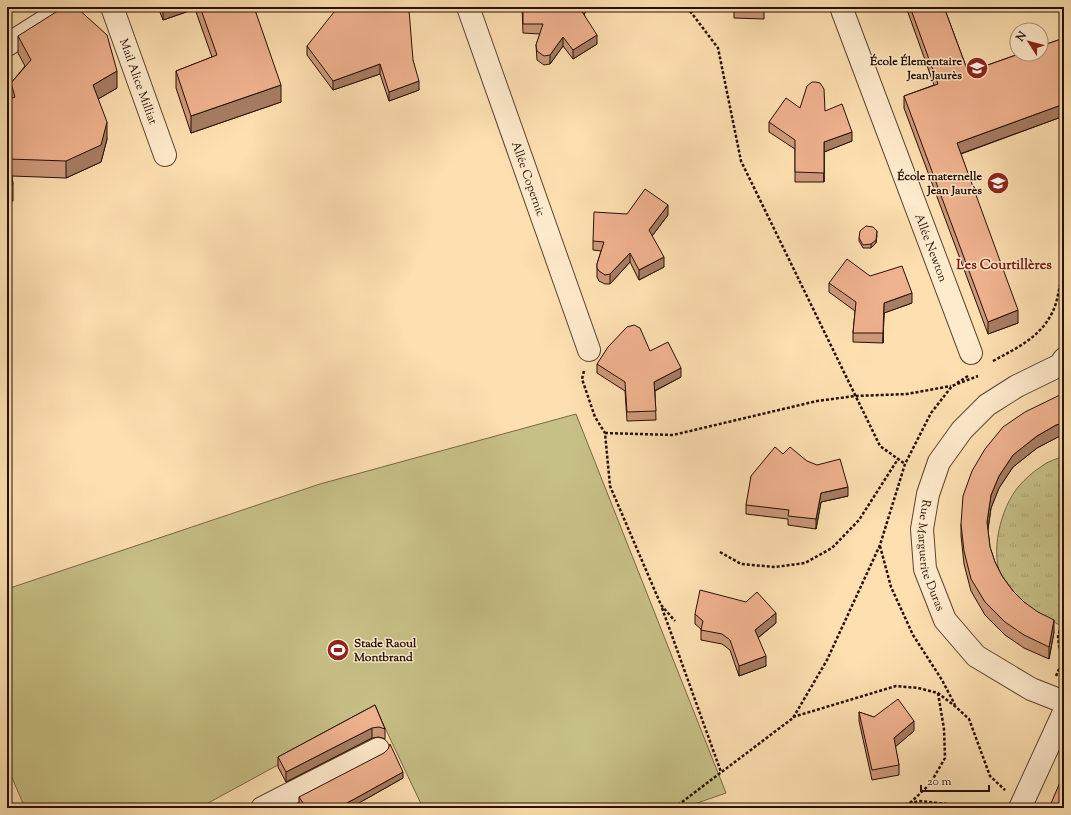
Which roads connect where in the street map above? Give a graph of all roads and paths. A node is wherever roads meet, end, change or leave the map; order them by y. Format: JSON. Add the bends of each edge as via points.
{"nodes":[{"id":1,"x":68,"y":7,"type":"edge"},
{"id":2,"x":112,"y":7,"type":"edge"},
{"id":3,"x":468,"y":7,"type":"edge"},
{"id":4,"x":687,"y":7,"type":"edge"},
{"id":5,"x":841,"y":7,"type":"edge"},
{"id":6,"x":7,"y":45,"type":"edge"},
{"id":7,"x":165,"y":155,"type":"dead end"},
{"id":8,"x":1064,"y":266,"type":"edge"},
{"id":9,"x":589,"y":350,"type":"joint"},
{"id":10,"x":1064,"y":359,"type":"edge"},
{"id":11,"x":975,"y":361,"type":"junction"},
{"id":12,"x":952,"y":386,"type":"junction"},
{"id":13,"x":856,"y":396,"type":"junction"},
{"id":14,"x":605,"y":433,"type":"junction"},
{"id":15,"x":898,"y":459,"type":"junction"},
{"id":16,"x":905,"y":464,"type":"junction"},
{"id":17,"x":880,"y":545,"type":"junction"},
{"id":18,"x":720,"y":552,"type":"dead end"},
{"id":19,"x":661,"y":605,"type":"junction"},
{"id":20,"x":675,"y":621,"type":"dead end"},
{"id":21,"x":938,"y":693,"type":"junction"},
{"id":22,"x":1064,"y":702,"type":"edge"},
{"id":23,"x":956,"y":707,"type":"junction"},
{"id":24,"x":1064,"y":712,"type":"edge"},
{"id":25,"x":793,"y":718,"type":"junction"},
{"id":26,"x":378,"y":749,"type":"dead end"},
{"id":27,"x":721,"y":772,"type":"junction"},
{"id":28,"x":910,"y":803,"type":"junction"},
{"id":29,"x":1021,"y":807,"type":"edge"},
{"id":30,"x":262,"y":808,"type":"edge"},
{"id":31,"x":674,"y":808,"type":"edge"},
{"id":32,"x":890,"y":808,"type":"edge"},
{"id":33,"x":985,"y":808,"type":"edge"}],
"edges":[{"from":1,"to":6,"type":"street"},
{"from":2,"to":7,"type":"street","name":"Mail Alice Milliat"},
{"from":3,"to":9,"type":"street","name":"Allée Copernic"},
{"from":4,"to":13,"type":"path","via":[[718,48],[741,161]]},
{"from":5,"to":11,"type":"street","name":"Allée Newton"},
{"from":8,"to":11,"type":"path","via":[[1054,310],[1041,331],[1022,345]]},
{"from":9,"to":14,"type":"path","via":[[582,379],[595,417]]},
{"from":10,"to":22,"type":"street","name":"Rue Marguerite Duras","via":[[1060,365],[987,404],[962,430],[939,462],[928,494],[922,529],[925,569],[945,620],[976,656],[1031,689]]},
{"from":11,"to":12,"type":"path"},
{"from":11,"to":12,"type":"path","via":[[982,374]]},
{"from":12,"to":13,"type":"path","via":[[907,394]]},
{"from":12,"to":16,"type":"path","via":[[931,414]]},
{"from":13,"to":14,"type":"path","via":[[817,401],[673,435]]},
{"from":13,"to":15,"type":"path","via":[[880,446]]},
{"from":14,"to":19,"type":"path","via":[[610,486]]},
{"from":15,"to":16,"type":"path"},
{"from":15,"to":18,"type":"path","via":[[858,520],[832,548],[805,563],[775,567],[741,564]]},
{"from":16,"to":17,"type":"path"},
{"from":17,"to":23,"type":"path","via":[[891,587],[913,635]]},
{"from":17,"to":25,"type":"path","via":[[827,660]]},
{"from":19,"to":20,"type":"path"},
{"from":19,"to":27,"type":"path"},
{"from":21,"to":23,"type":"path"},
{"from":21,"to":25,"type":"path","via":[[896,686]]},
{"from":21,"to":28,"type":"path","via":[[944,729],[945,758],[930,784]]},
{"from":23,"to":29,"type":"path","via":[[969,720],[990,776]]},
{"from":24,"to":29,"type":"street"},
{"from":25,"to":27,"type":"path"},
{"from":26,"to":30,"type":"street"},
{"from":27,"to":31,"type":"path"},
{"from":28,"to":32,"type":"path"},
{"from":28,"to":33,"type":"path","via":[[919,801]]}]}
